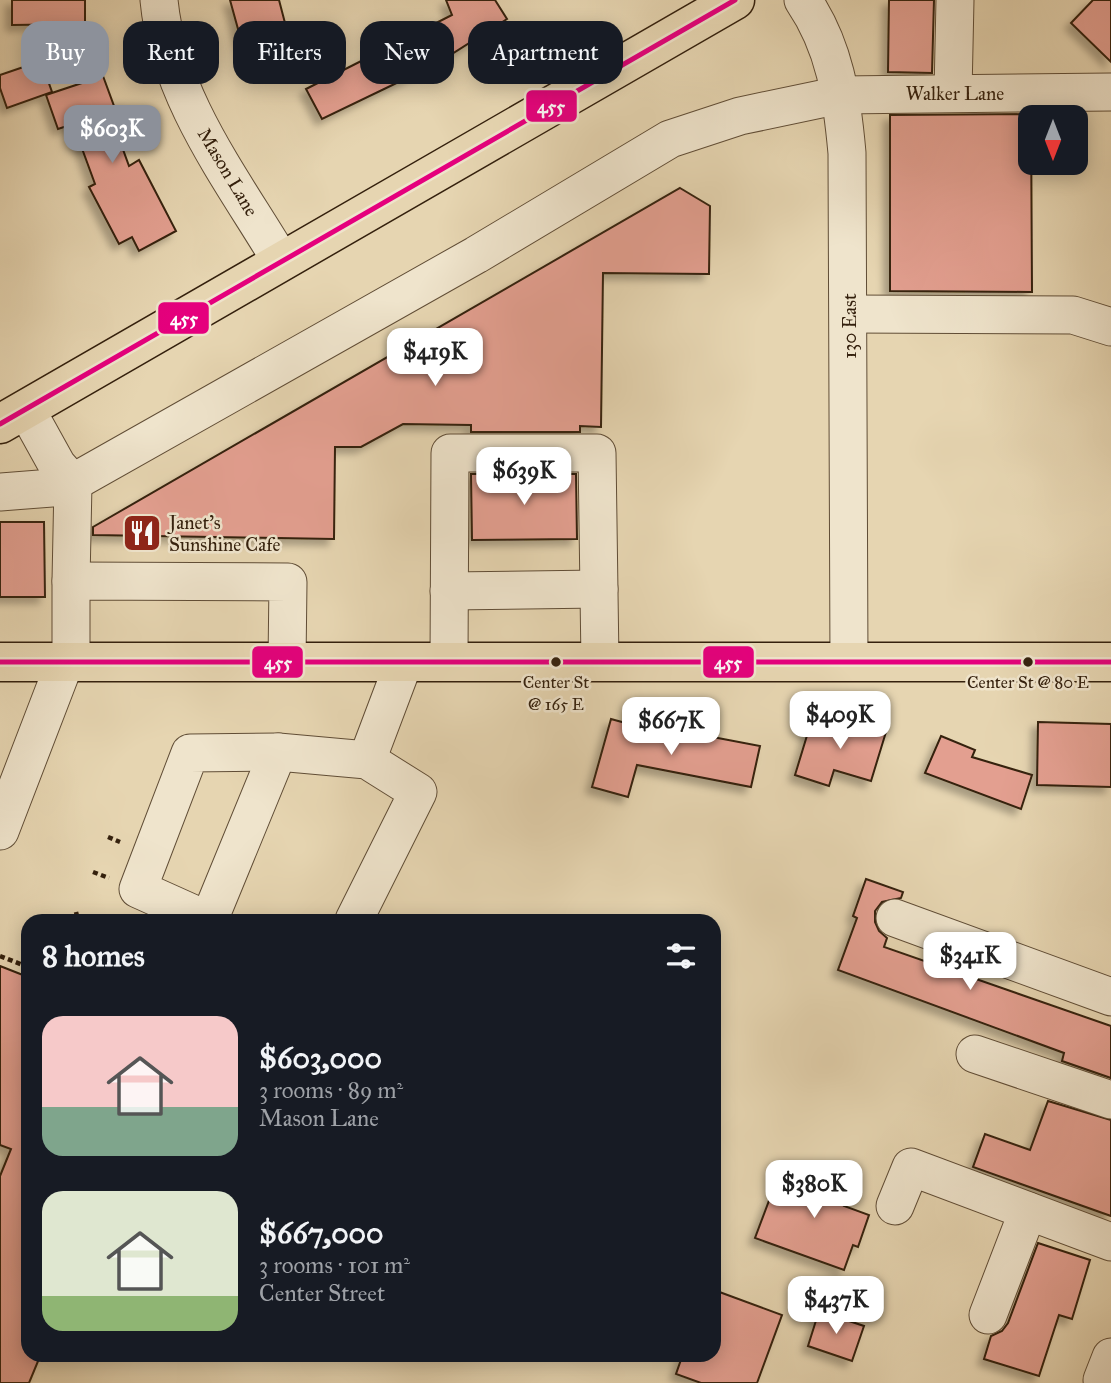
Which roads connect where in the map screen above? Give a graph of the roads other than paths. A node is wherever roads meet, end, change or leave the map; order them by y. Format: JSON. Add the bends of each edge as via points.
{"nodes":[{"id":1,"x":159,"y":0,"type":"edge"},
{"id":2,"x":735,"y":0,"type":"edge"},
{"id":3,"x":803,"y":0,"type":"edge"},
{"id":4,"x":955,"y":0,"type":"edge"},
{"id":5,"x":1111,"y":92,"type":"edge"},
{"id":6,"x":953,"y":93,"type":"junction"},
{"id":7,"x":840,"y":95,"type":"junction"},
{"id":8,"x":281,"y":261,"type":"junction"},
{"id":9,"x":849,"y":314,"type":"junction"},
{"id":10,"x":1111,"y":327,"type":"edge"},
{"id":11,"x":13,"y":417,"type":"edge"},
{"id":12,"x":73,"y":482,"type":"junction"},
{"id":13,"x":0,"y":492,"type":"edge"},
{"id":14,"x":71,"y":581,"type":"junction"},
{"id":15,"x":599,"y":589,"type":"junction"},
{"id":16,"x":449,"y":591,"type":"junction"},
{"id":17,"x":0,"y":662,"type":"edge"},
{"id":18,"x":68,"y":662,"type":"junction"},
{"id":19,"x":287,"y":662,"type":"junction"},
{"id":20,"x":404,"y":662,"type":"junction"},
{"id":21,"x":449,"y":662,"type":"junction"},
{"id":22,"x":600,"y":662,"type":"junction"},
{"id":23,"x":849,"y":662,"type":"junction"},
{"id":24,"x":1111,"y":662,"type":"edge"},
{"id":25,"x":278,"y":752,"type":"junction"},
{"id":26,"x":367,"y":760,"type":"junction"},
{"id":27,"x":0,"y":831,"type":"edge"},
{"id":28,"x":195,"y":914,"type":"edge"},
{"id":29,"x":210,"y":914,"type":"edge"},
{"id":30,"x":357,"y":914,"type":"edge"},
{"id":31,"x":895,"y":918,"type":"dead end"},
{"id":32,"x":1111,"y":997,"type":"edge"},
{"id":33,"x":975,"y":1054,"type":"dead end"},
{"id":34,"x":1111,"y":1100,"type":"edge"},
{"id":35,"x":895,"y":1206,"type":"dead end"},
{"id":36,"x":1028,"y":1211,"type":"junction"},
{"id":37,"x":1111,"y":1241,"type":"edge"},
{"id":38,"x":988,"y":1315,"type":"dead end"}],
"edges":[{"from":1,"to":8,"type":"street","name":"Mason Lane","via":[[169,57],[181,89]]},
{"from":2,"to":8,"type":"main road"},
{"from":3,"to":7,"type":"street","name":"130 East","via":[[831,50]]},
{"from":4,"to":6,"type":"street"},
{"from":5,"to":6,"type":"street","name":"Walker Lane"},
{"from":6,"to":7,"type":"street","name":"Walker Lane"},
{"from":7,"to":9,"type":"street","name":"130 East","via":[[847,153]]},
{"from":7,"to":12,"type":"street","name":"Walker Lane","via":[[740,116],[670,139],[476,255]]},
{"from":8,"to":11,"type":"main road"},
{"from":9,"to":10,"type":"street","via":[[1073,315]]},
{"from":9,"to":23,"type":"street","name":"130 East"},
{"from":11,"to":12,"type":"street"},
{"from":12,"to":13,"type":"street","name":"Walker Lane","via":[[65,487]]},
{"from":12,"to":14,"type":"street"},
{"from":14,"to":18,"type":"street"},
{"from":14,"to":19,"type":"street","via":[[288,582]]},
{"from":15,"to":16,"type":"street"},
{"from":15,"to":16,"type":"street","via":[[597,453],[450,453]]},
{"from":15,"to":22,"type":"street"},
{"from":16,"to":21,"type":"street"},
{"from":17,"to":18,"type":"main road"},
{"from":18,"to":19,"type":"main road"},
{"from":18,"to":27,"type":"street"},
{"from":19,"to":20,"type":"main road"},
{"from":20,"to":21,"type":"main road"},
{"from":20,"to":26,"type":"street"},
{"from":21,"to":22,"type":"main road"},
{"from":22,"to":23,"type":"main road"},
{"from":23,"to":24,"type":"main road"},
{"from":25,"to":26,"type":"street"},
{"from":25,"to":28,"type":"street","via":[[190,753],[138,888]]},
{"from":25,"to":29,"type":"street"},
{"from":26,"to":30,"type":"street","via":[[418,792]]},
{"from":31,"to":32,"type":"street"},
{"from":33,"to":34,"type":"street"},
{"from":35,"to":36,"type":"street","via":[[911,1167]]},
{"from":36,"to":37,"type":"street"},
{"from":36,"to":38,"type":"street"}]}
